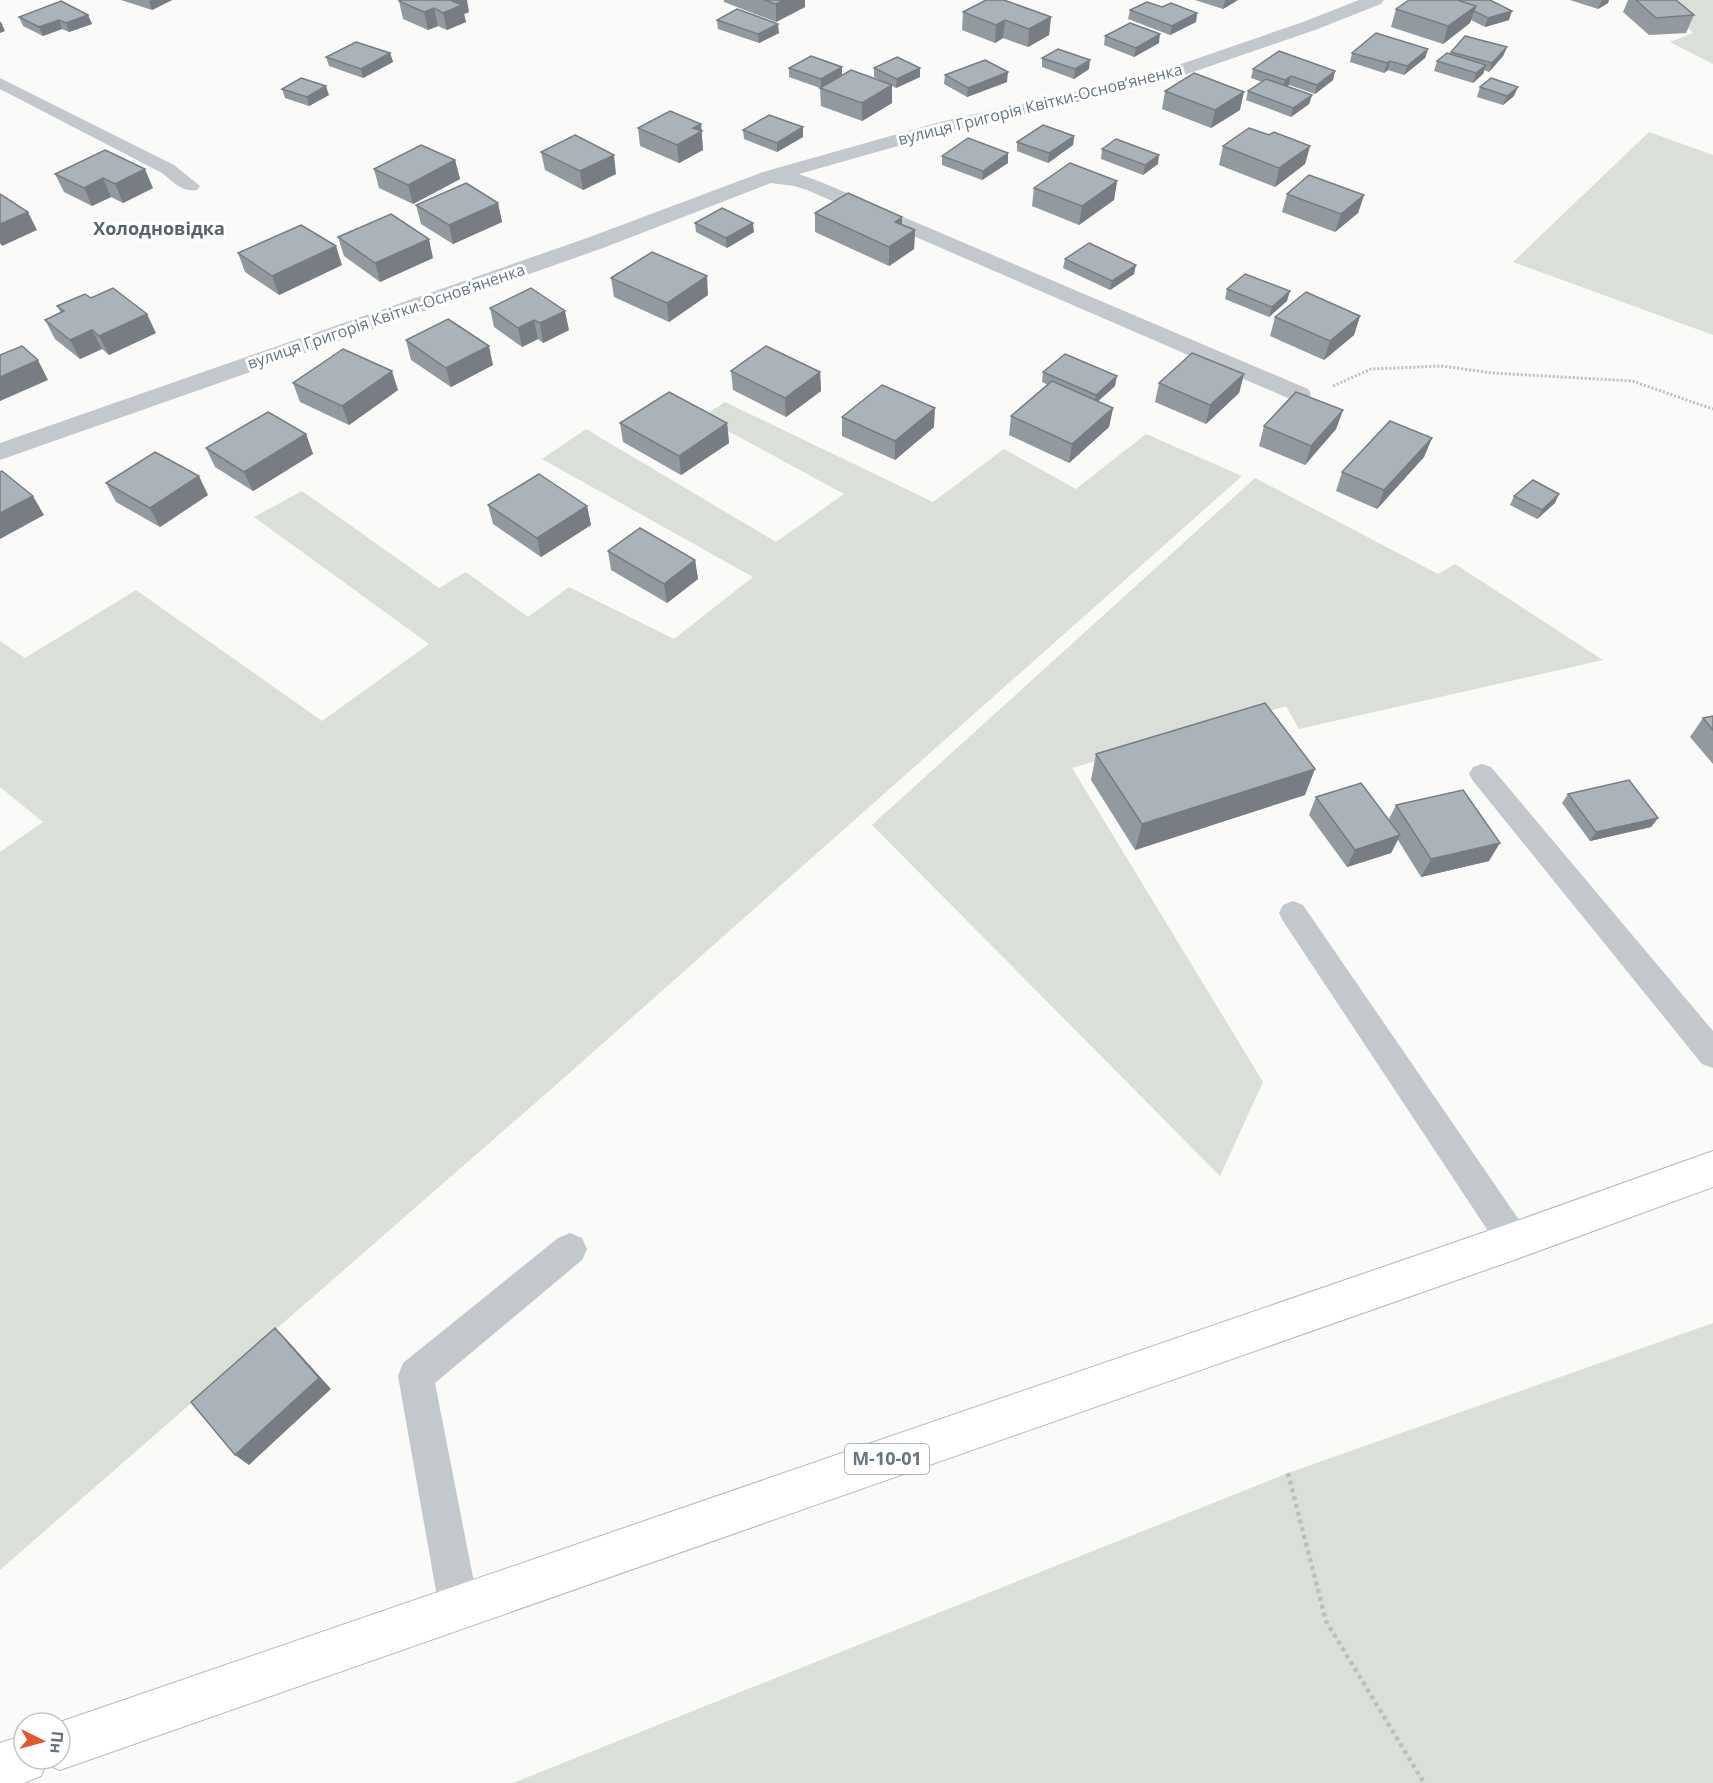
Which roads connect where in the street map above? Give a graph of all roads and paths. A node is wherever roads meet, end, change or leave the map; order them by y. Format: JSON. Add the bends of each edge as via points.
{"nodes":[{"id":1,"x":1375,"y":0,"type":"edge"},
{"id":2,"x":0,"y":83,"type":"edge"},
{"id":3,"x":770,"y":176,"type":"junction"},
{"id":4,"x":191,"y":186,"type":"dead end"},
{"id":5,"x":1299,"y":394,"type":"joint"},
{"id":6,"x":1713,"y":409,"type":"edge"},
{"id":7,"x":0,"y":452,"type":"edge"},
{"id":8,"x":1482,"y":774,"type":"dead end"},
{"id":9,"x":1293,"y":913,"type":"dead end"},
{"id":10,"x":1713,"y":1054,"type":"edge"},
{"id":11,"x":1713,"y":1169,"type":"edge"},
{"id":12,"x":1514,"y":1241,"type":"junction"},
{"id":13,"x":570,"y":1249,"type":"dead end"},
{"id":14,"x":1288,"y":1473,"type":"dead end"},
{"id":15,"x":459,"y":1608,"type":"junction"},
{"id":16,"x":72,"y":1742,"type":"edge"},
{"id":17,"x":1424,"y":1783,"type":"edge"}],
"edges":[{"from":1,"to":3,"type":"street","name":"вулиця Григорія Квітки-Основʼяненка","via":[[1154,79],[947,126]]},
{"from":2,"to":4,"type":"lane","via":[[168,169]]},
{"from":3,"to":5,"type":"street","via":[[814,186]]},
{"from":3,"to":7,"type":"street","name":"вулиця Григорія Квітки-Основʼяненка","via":[[595,243]]},
{"from":5,"to":6,"type":"path","via":[[1339,384],[1371,369],[1442,366],[1632,381]]},
{"from":8,"to":10,"type":"lane"},
{"from":9,"to":12,"type":"lane"},
{"from":11,"to":12,"type":"highway","number":"М-10-01"},
{"from":12,"to":15,"type":"highway","number":"М-10-01"},
{"from":13,"to":15,"type":"lane","via":[[416,1376]]},
{"from":14,"to":17,"type":"path","via":[[1326,1621]]},
{"from":15,"to":16,"type":"highway","number":"М-10-01"}]}
